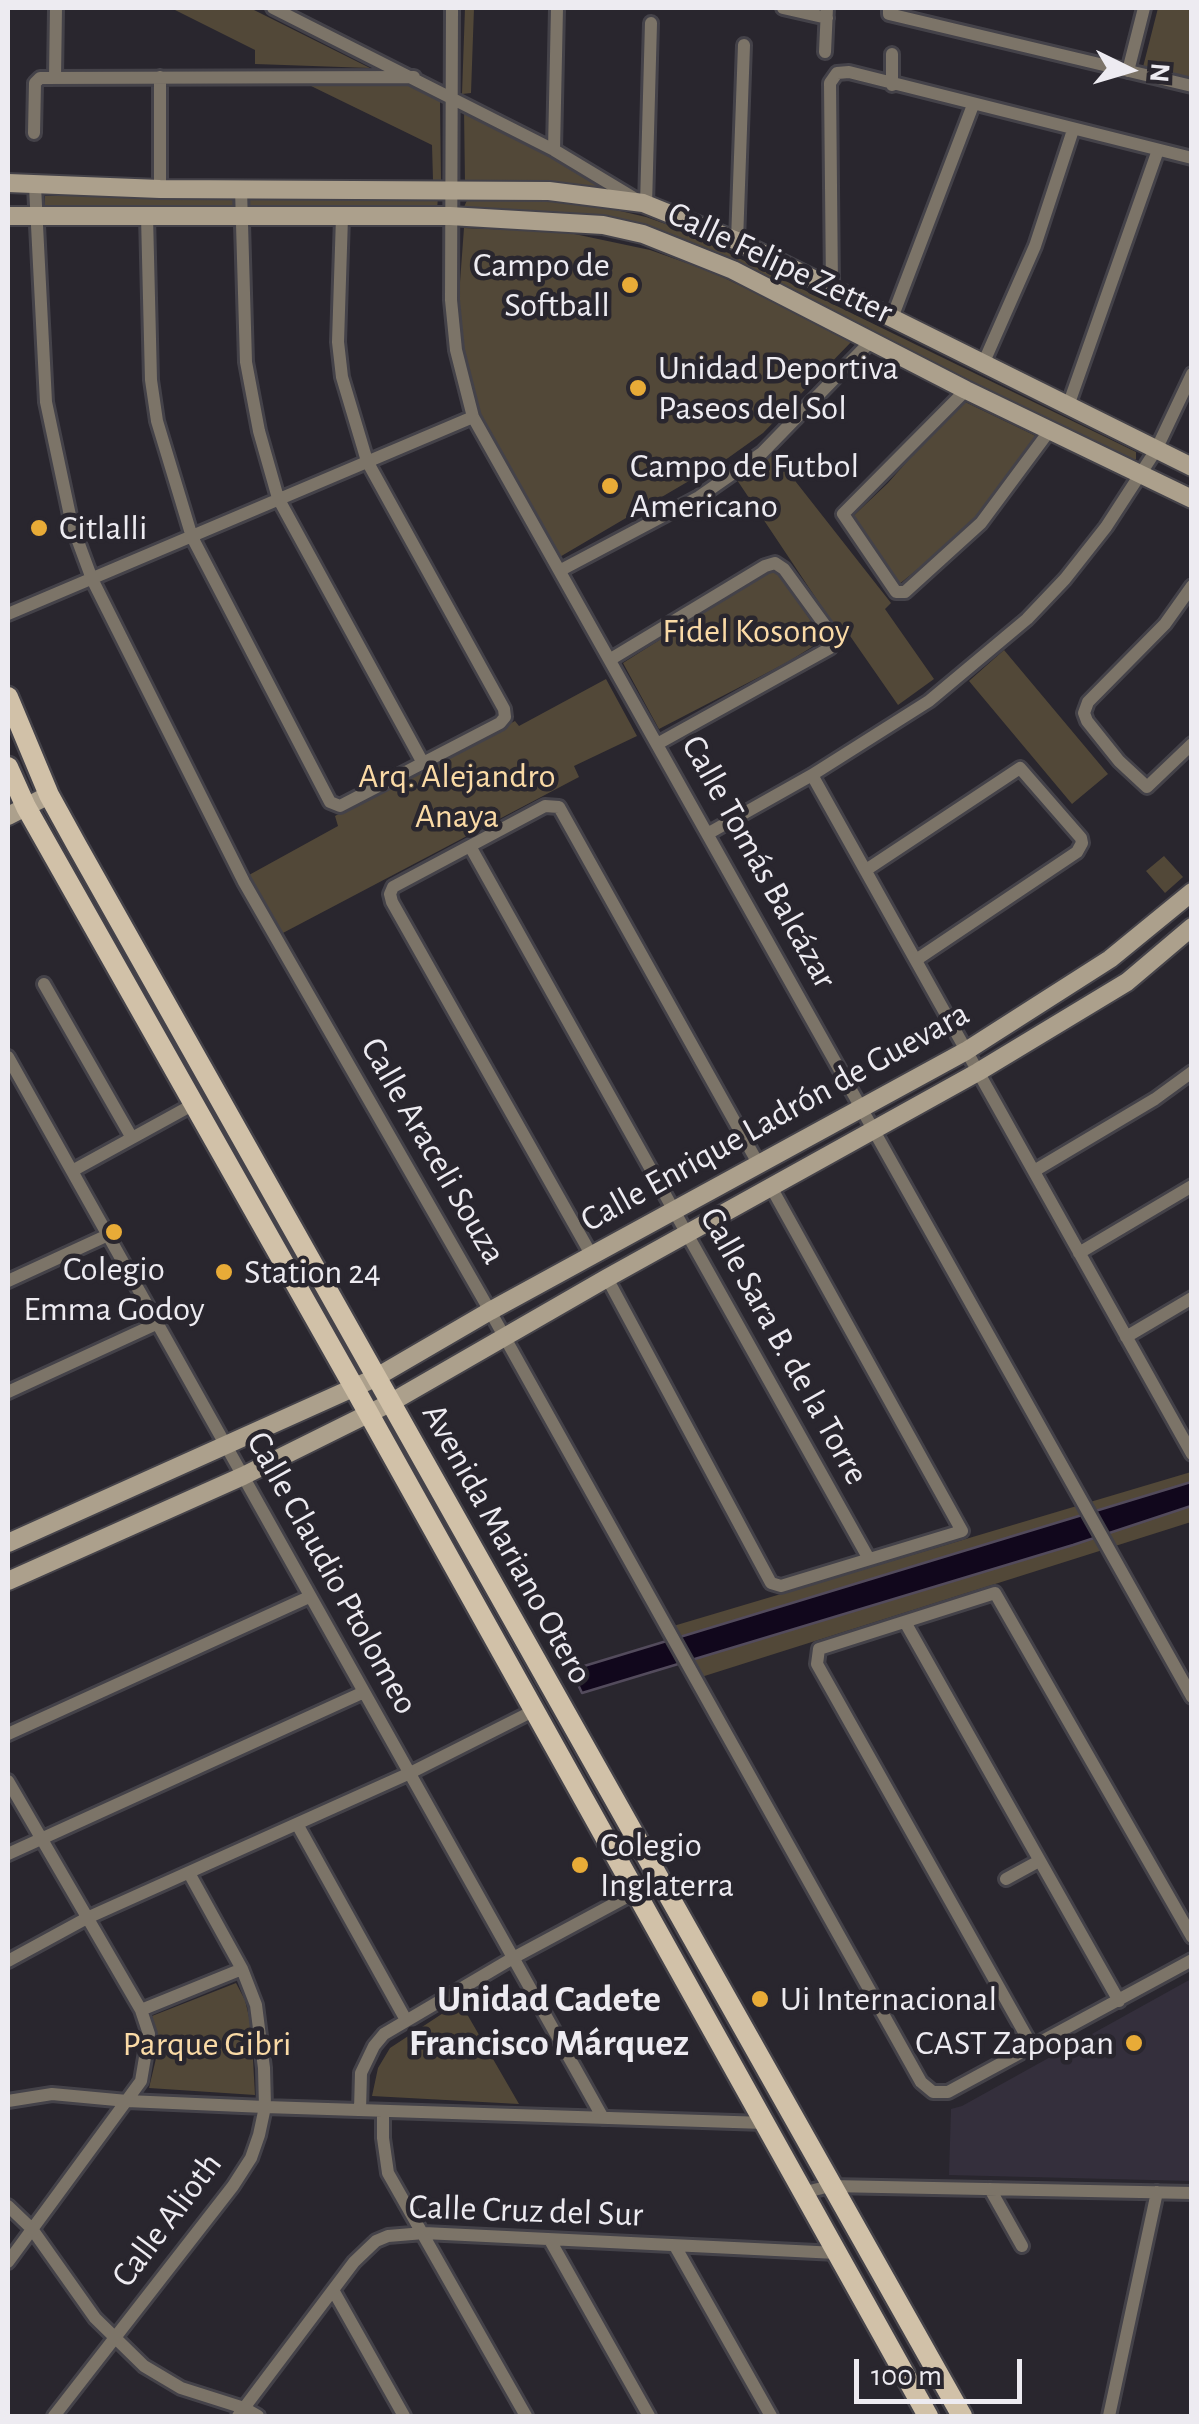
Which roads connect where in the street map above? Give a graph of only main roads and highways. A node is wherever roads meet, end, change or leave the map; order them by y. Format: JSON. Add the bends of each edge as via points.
{"nodes":[{"id":1,"x":8,"y":183,"type":"edge"},
{"id":2,"x":8,"y":216,"type":"edge"},
{"id":3,"x":1192,"y":468,"type":"edge"},
{"id":4,"x":1192,"y":499,"type":"edge"},
{"id":5,"x":8,"y":697,"type":"edge"},
{"id":6,"x":37,"y":768,"type":"junction"},
{"id":7,"x":10,"y":778,"type":"edge"},
{"id":8,"x":49,"y":795,"type":"junction"},
{"id":9,"x":17,"y":811,"type":"edge"},
{"id":10,"x":1192,"y":892,"type":"edge"},
{"id":11,"x":1192,"y":927,"type":"edge"},
{"id":12,"x":375,"y":1378,"type":"junction"},
{"id":13,"x":355,"y":1388,"type":"junction"},
{"id":14,"x":390,"y":1403,"type":"junction"},
{"id":15,"x":370,"y":1414,"type":"junction"},
{"id":16,"x":8,"y":1543,"type":"edge"},
{"id":17,"x":8,"y":1581,"type":"edge"},
{"id":18,"x":928,"y":2416,"type":"edge"},
{"id":19,"x":962,"y":2416,"type":"edge"}],
"edges":[{"from":1,"to":3,"type":"main road","name":"Calle Felipe Zetter","via":[[550,191],[645,204],[737,241]]},
{"from":2,"to":4,"type":"main road","name":"Calle Felipe Zetter","via":[[450,216],[603,225],[643,234],[734,270]]},
{"from":5,"to":6,"type":"main road","name":"Avenida Mariano Otero"},
{"from":6,"to":7,"type":"main road"},
{"from":6,"to":8,"type":"main road","name":"Avenida Mariano Otero"},
{"from":7,"to":9,"type":"main road","name":"Avenida Mariano Otero"},
{"from":8,"to":9,"type":"main road"},
{"from":8,"to":12,"type":"main road","name":"Avenida Mariano Otero"},
{"from":9,"to":13,"type":"main road","name":"Avenida Mariano Otero"},
{"from":10,"to":12,"type":"main road","name":"Calle Enrique Ladrón de Guevara","via":[[1110,959],[966,1051]]},
{"from":11,"to":14,"type":"main road","name":"Calle Enrique Ladrón de Guevara","via":[[1127,982],[978,1072]]},
{"from":12,"to":13,"type":"main road","name":"Calle Enrique Ladrón de Guevara"},
{"from":12,"to":14,"type":"main road","name":"Avenida Mariano Otero"},
{"from":13,"to":15,"type":"main road","name":"Avenida Mariano Otero"},
{"from":13,"to":16,"type":"main road","name":"Calle Enrique Ladrón de Guevara"},
{"from":14,"to":15,"type":"main road","name":"Calle Enrique Ladrón de Guevara"},
{"from":14,"to":19,"type":"main road","name":"Avenida Mariano Otero"},
{"from":15,"to":17,"type":"main road","name":"Calle Enrique Ladrón de Guevara"},
{"from":15,"to":18,"type":"main road","name":"Avenida Mariano Otero"}]}
